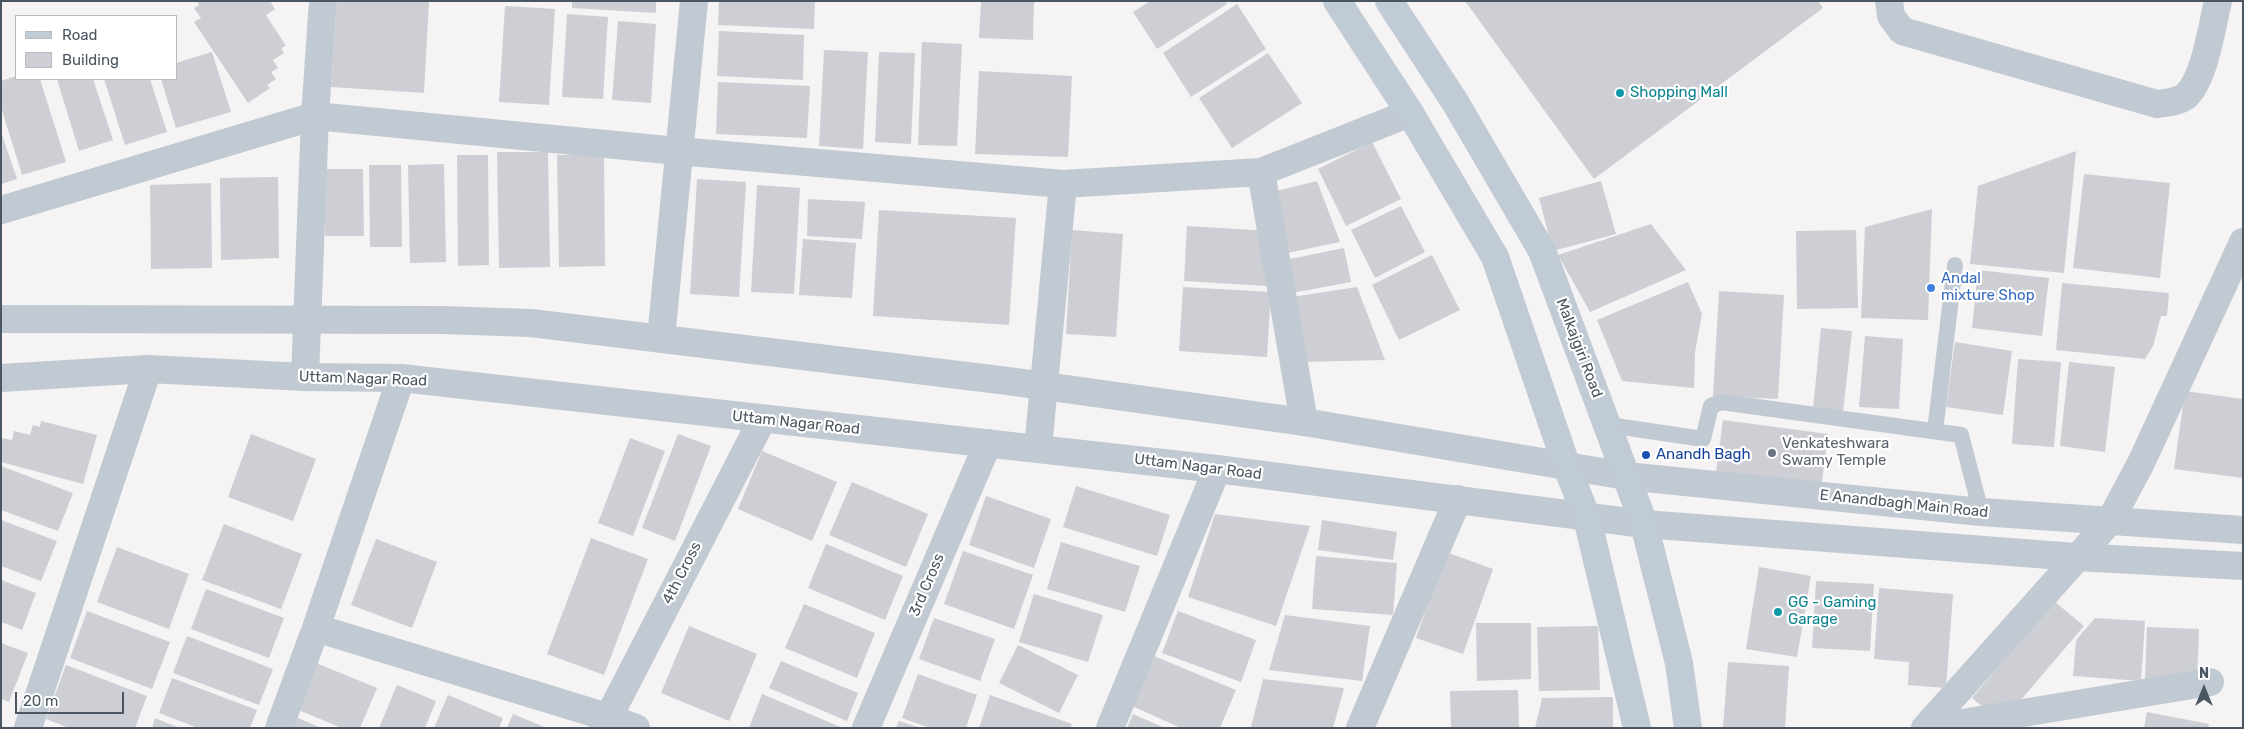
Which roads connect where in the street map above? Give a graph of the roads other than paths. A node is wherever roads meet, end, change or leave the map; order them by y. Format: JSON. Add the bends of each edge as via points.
{"nodes":[{"id":1,"x":323,"y":1,"type":"edge"},
{"id":2,"x":694,"y":1,"type":"edge"},
{"id":3,"x":1337,"y":1,"type":"edge"},
{"id":4,"x":1389,"y":1,"type":"edge"},
{"id":5,"x":1889,"y":1,"type":"edge"},
{"id":6,"x":2218,"y":1,"type":"edge"},
{"id":7,"x":1410,"y":113,"type":"junction"},
{"id":8,"x":314,"y":116,"type":"junction"},
{"id":9,"x":678,"y":151,"type":"junction"},
{"id":10,"x":1262,"y":172,"type":"junction"},
{"id":11,"x":1063,"y":184,"type":"junction"},
{"id":12,"x":1,"y":210,"type":"edge"},
{"id":13,"x":2243,"y":242,"type":"edge"},
{"id":14,"x":1956,"y":265,"type":"dead end"},
{"id":15,"x":1,"y":319,"type":"edge"},
{"id":16,"x":307,"y":321,"type":"junction"},
{"id":17,"x":661,"y":338,"type":"junction"},
{"id":18,"x":148,"y":369,"type":"junction"},
{"id":19,"x":305,"y":377,"type":"junction"},
{"id":20,"x":1,"y":378,"type":"edge"},
{"id":21,"x":401,"y":378,"type":"junction"},
{"id":22,"x":1044,"y":387,"type":"junction"},
{"id":23,"x":762,"y":420,"type":"junction"},
{"id":24,"x":1304,"y":422,"type":"junction"},
{"id":25,"x":1609,"y":425,"type":"junction"},
{"id":26,"x":1935,"y":432,"type":"junction"},
{"id":27,"x":988,"y":443,"type":"junction"},
{"id":28,"x":1038,"y":448,"type":"junction"},
{"id":29,"x":1567,"y":467,"type":"junction"},
{"id":30,"x":1217,"y":469,"type":"junction"},
{"id":31,"x":1626,"y":476,"type":"junction"},
{"id":32,"x":1458,"y":499,"type":"junction"},
{"id":33,"x":1981,"y":512,"type":"junction"},
{"id":34,"x":1587,"y":518,"type":"junction"},
{"id":35,"x":2110,"y":521,"type":"junction"},
{"id":36,"x":1644,"y":524,"type":"junction"},
{"id":37,"x":2243,"y":530,"type":"edge"},
{"id":38,"x":2076,"y":557,"type":"junction"},
{"id":39,"x":2243,"y":566,"type":"edge"},
{"id":40,"x":316,"y":628,"type":"junction"},
{"id":41,"x":2210,"y":682,"type":"dead end"},
{"id":42,"x":2004,"y":721,"type":"edge"},
{"id":43,"x":605,"y":722,"type":"edge"},
{"id":44,"x":28,"y":728,"type":"edge"},
{"id":45,"x":279,"y":728,"type":"edge"},
{"id":46,"x":636,"y":728,"type":"edge"},
{"id":47,"x":866,"y":728,"type":"edge"},
{"id":48,"x":1110,"y":728,"type":"edge"},
{"id":49,"x":1360,"y":728,"type":"edge"},
{"id":50,"x":1637,"y":728,"type":"edge"},
{"id":51,"x":1688,"y":728,"type":"edge"},
{"id":52,"x":1925,"y":728,"type":"edge"},
{"id":53,"x":1932,"y":728,"type":"edge"}],
"edges":[{"from":1,"to":8,"type":"street"},
{"from":2,"to":9,"type":"street"},
{"from":3,"to":7,"type":"main road"},
{"from":4,"to":25,"type":"main road","name":"Malkajgiri Road","via":[[1455,102],[1542,251]]},
{"from":5,"to":6,"type":"street","via":[[1891,16],[1902,31],[2157,104],[2173,102],[2186,95],[2198,76]]},
{"from":7,"to":10,"type":"street"},
{"from":7,"to":29,"type":"main road","via":[[1495,257]]},
{"from":8,"to":9,"type":"street"},
{"from":8,"to":12,"type":"street"},
{"from":8,"to":16,"type":"street"},
{"from":9,"to":11,"type":"street"},
{"from":9,"to":17,"type":"street"},
{"from":10,"to":11,"type":"street"},
{"from":10,"to":24,"type":"street"},
{"from":11,"to":22,"type":"street"},
{"from":13,"to":35,"type":"street","via":[[2141,463]]},
{"from":14,"to":26,"type":"lane"},
{"from":15,"to":16,"type":"street"},
{"from":16,"to":17,"type":"street","via":[[531,323]]},
{"from":16,"to":19,"type":"street"},
{"from":17,"to":22,"type":"street"},
{"from":18,"to":19,"type":"street","name":"Uttam Nagar Road"},
{"from":18,"to":20,"type":"street","name":"Uttam Nagar Road"},
{"from":18,"to":44,"type":"street"},
{"from":19,"to":21,"type":"street","name":"Uttam Nagar Road"},
{"from":21,"to":23,"type":"street","name":"Uttam Nagar Road"},
{"from":21,"to":40,"type":"street"},
{"from":22,"to":24,"type":"street"},
{"from":22,"to":28,"type":"street"},
{"from":23,"to":27,"type":"street","name":"Uttam Nagar Road"},
{"from":23,"to":43,"type":"street","name":"4th Cross"},
{"from":24,"to":29,"type":"street"},
{"from":25,"to":26,"type":"lane","via":[[1703,439],[1711,406],[1721,402]]},
{"from":25,"to":31,"type":"main road","name":"Malkajgiri Road"},
{"from":26,"to":33,"type":"lane","via":[[1961,435]]},
{"from":27,"to":28,"type":"street","name":"Uttam Nagar Road"},
{"from":27,"to":47,"type":"street","name":"3rd Cross"},
{"from":28,"to":30,"type":"street","name":"Uttam Nagar Road"},
{"from":29,"to":31,"type":"street","name":"E Anandbagh Main Road"},
{"from":29,"to":34,"type":"main road"},
{"from":30,"to":32,"type":"street","name":"Uttam Nagar Road"},
{"from":30,"to":48,"type":"street"},
{"from":31,"to":33,"type":"street","name":"E Anandbagh Main Road"},
{"from":31,"to":36,"type":"main road","name":"Malkajgiri Road"},
{"from":32,"to":34,"type":"street","name":"Uttam Nagar Road"},
{"from":32,"to":49,"type":"street"},
{"from":33,"to":35,"type":"street","name":"E Anandbagh Main Road"},
{"from":34,"to":36,"type":"street"},
{"from":34,"to":50,"type":"main road"},
{"from":35,"to":37,"type":"street","name":"E Anandbagh Main Road"},
{"from":35,"to":38,"type":"street"},
{"from":36,"to":38,"type":"street"},
{"from":36,"to":51,"type":"main road","name":"Malkajgiri Road","via":[[1680,663]]},
{"from":38,"to":39,"type":"street"},
{"from":38,"to":52,"type":"street"},
{"from":40,"to":43,"type":"street"},
{"from":40,"to":45,"type":"street"},
{"from":41,"to":42,"type":"street"},
{"from":42,"to":53,"type":"street"},
{"from":43,"to":46,"type":"street"}]}
